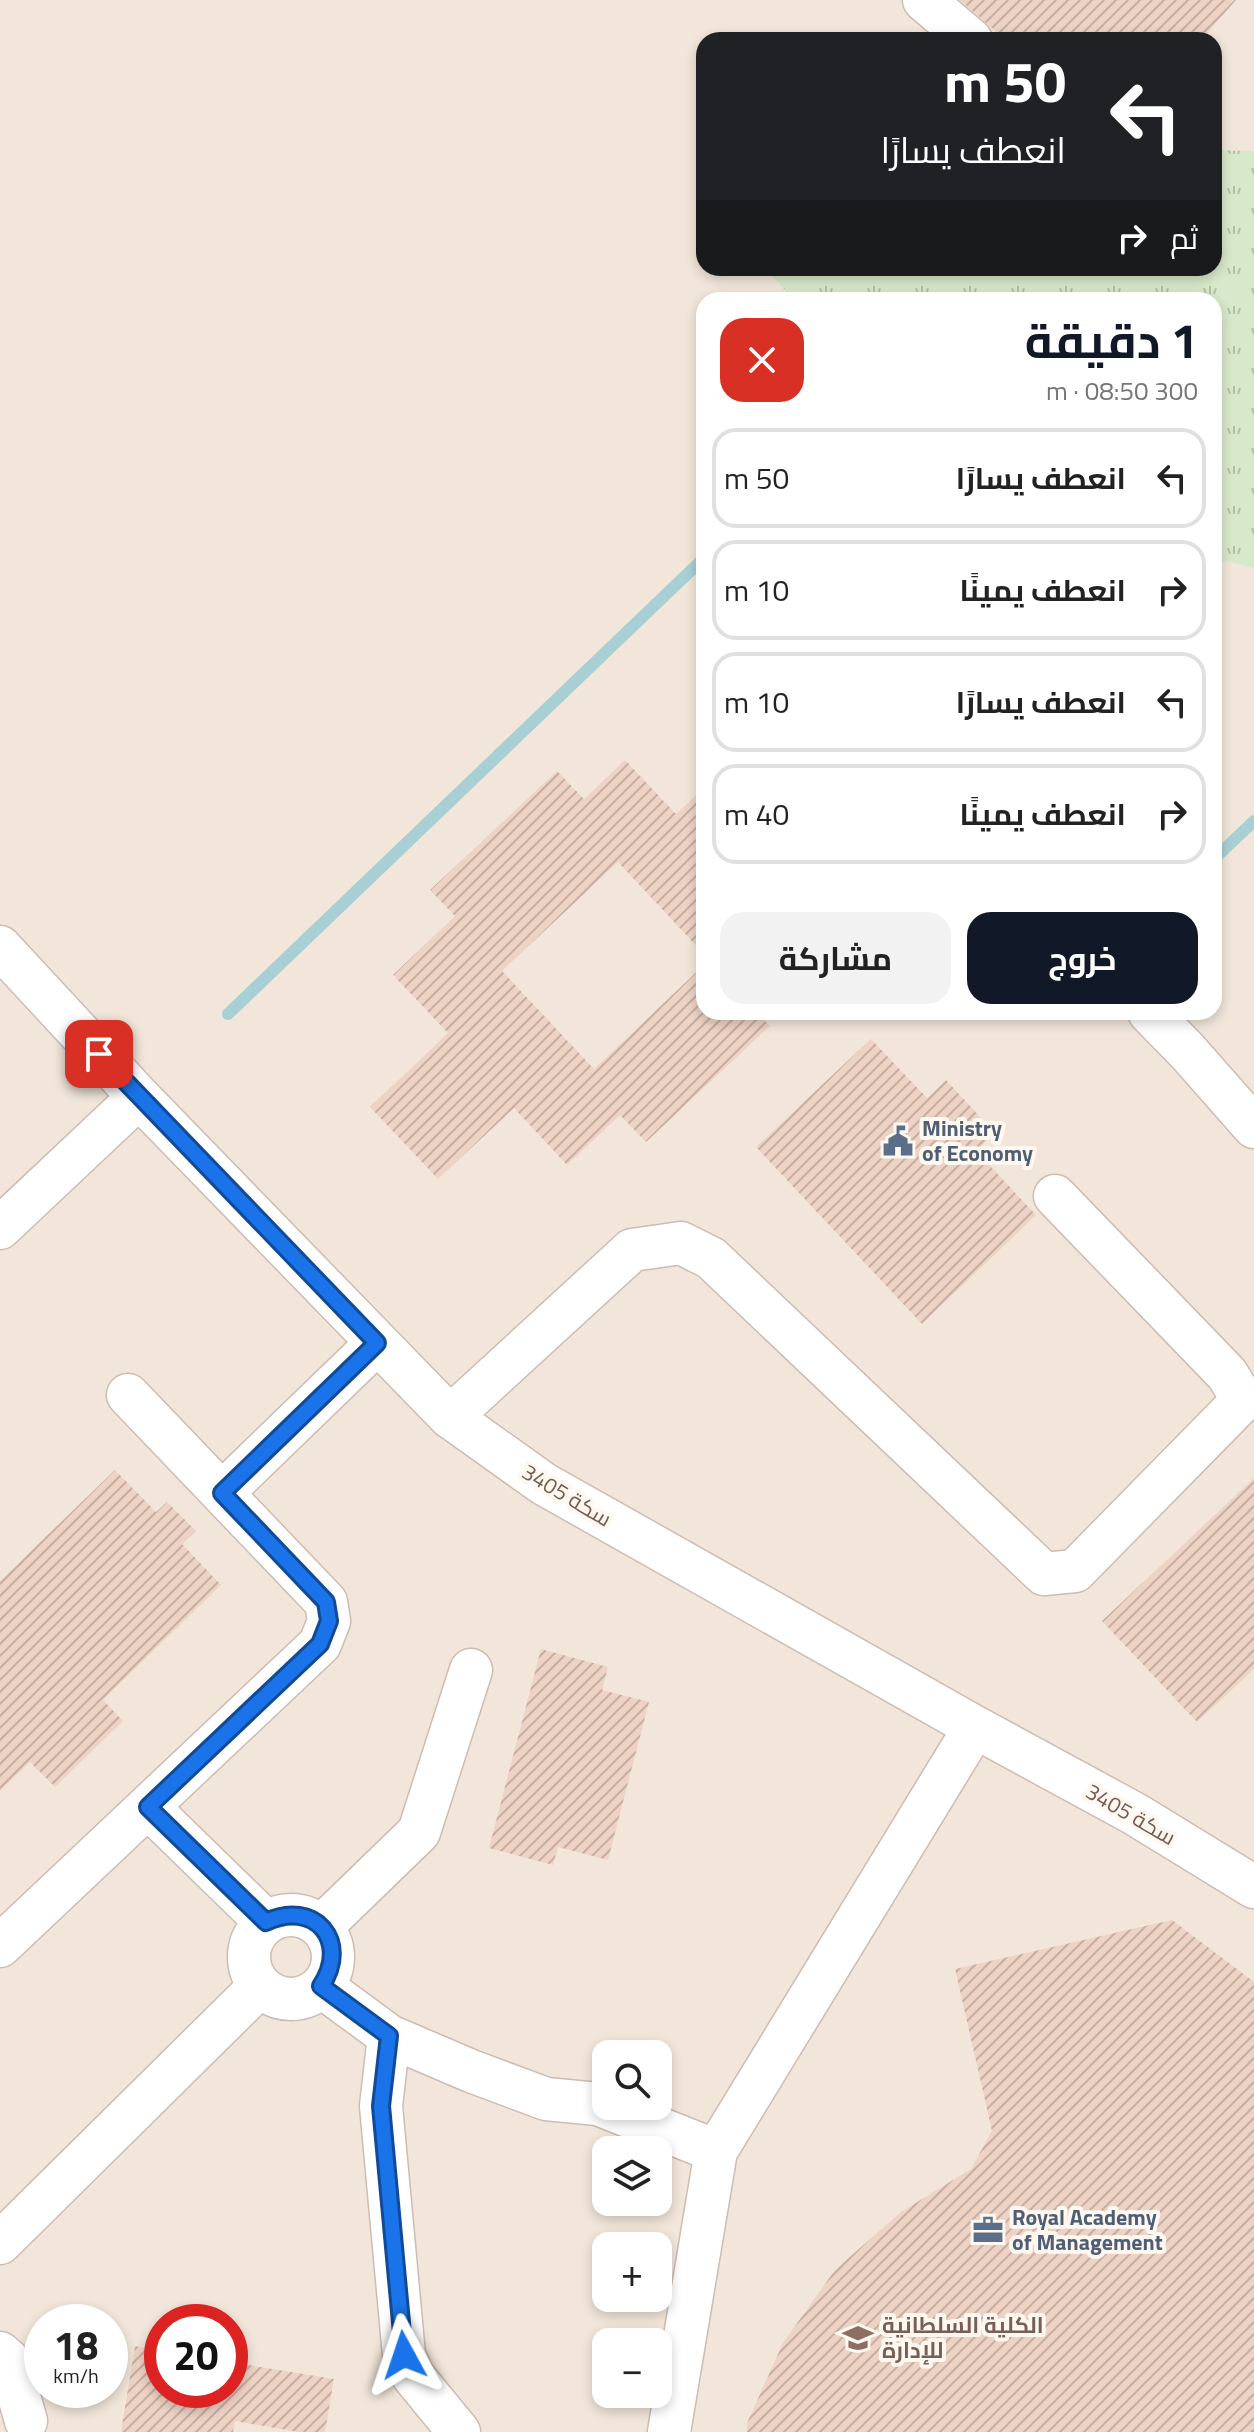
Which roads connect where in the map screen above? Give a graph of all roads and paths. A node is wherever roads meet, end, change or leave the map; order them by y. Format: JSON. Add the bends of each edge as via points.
{"nodes":[{"id":1,"x":924,"y":0,"type":"edge"},
{"id":2,"x":962,"y":32,"type":"edge"},
{"id":3,"x":0,"y":947,"type":"edge"},
{"id":4,"x":1157,"y":1020,"type":"edge"},
{"id":5,"x":139,"y":1097,"type":"junction"},
{"id":6,"x":1254,"y":1127,"type":"edge"},
{"id":7,"x":1055,"y":1196,"type":"dead end"},
{"id":8,"x":0,"y":1228,"type":"edge"},
{"id":9,"x":377,"y":1343,"type":"junction"},
{"id":10,"x":128,"y":1395,"type":"dead end"},
{"id":11,"x":450,"y":1417,"type":"junction"},
{"id":12,"x":222,"y":1493,"type":"junction"},
{"id":13,"x":471,"y":1670,"type":"dead end"},
{"id":14,"x":975,"y":1727,"type":"junction"},
{"id":15,"x":148,"y":1807,"type":"junction"},
{"id":16,"x":1254,"y":1887,"type":"edge"},
{"id":17,"x":266,"y":1922,"type":"junction"},
{"id":18,"x":321,"y":1927,"type":"junction"},
{"id":19,"x":0,"y":1946,"type":"edge"},
{"id":20,"x":260,"y":1986,"type":"junction"},
{"id":21,"x":321,"y":1986,"type":"junction"},
{"id":22,"x":389,"y":2036,"type":"junction"},
{"id":23,"x":716,"y":2151,"type":"junction"},
{"id":24,"x":0,"y":2243,"type":"edge"},
{"id":25,"x":0,"y":2353,"type":"edge"},
{"id":26,"x":26,"y":2421,"type":"dead end"},
{"id":27,"x":459,"y":2432,"type":"edge"},
{"id":28,"x":669,"y":2432,"type":"edge"}],
"edges":[{"from":1,"to":2,"type":"street"},
{"from":3,"to":5,"type":"street","name":"سكة 3405"},
{"from":4,"to":6,"type":"street"},
{"from":5,"to":8,"type":"street"},
{"from":5,"to":9,"type":"street","name":"سكة 3405"},
{"from":7,"to":11,"type":"street","via":[[1227,1374],[1243,1400],[1075,1571],[1044,1574],[711,1258],[681,1243],[632,1250]]},
{"from":9,"to":11,"type":"street","name":"سكة 3405"},
{"from":9,"to":12,"type":"street"},
{"from":10,"to":12,"type":"street"},
{"from":11,"to":14,"type":"street","name":"سكة 3405","via":[[544,1484]]},
{"from":12,"to":15,"type":"street","via":[[326,1602],[329,1621],[320,1644]]},
{"from":13,"to":18,"type":"street","via":[[419,1832]]},
{"from":14,"to":16,"type":"street","name":"سكة 3405","via":[[1135,1814]]},
{"from":14,"to":23,"type":"street"},
{"from":15,"to":17,"type":"street"},
{"from":15,"to":19,"type":"street"},
{"from":17,"to":18,"type":"street","via":[[294,1914]]},
{"from":17,"to":20,"type":"street","via":[[248,1956]]},
{"from":18,"to":21,"type":"street","via":[[333,1954]]},
{"from":20,"to":21,"type":"street","via":[[289,1999]]},
{"from":20,"to":24,"type":"street"},
{"from":21,"to":22,"type":"street"},
{"from":22,"to":23,"type":"street","via":[[546,2099],[598,2104]]},
{"from":22,"to":27,"type":"street","via":[[381,2106],[404,2355],[413,2376]]},
{"from":23,"to":28,"type":"street"},
{"from":25,"to":26,"type":"street","via":[[9,2361]]}]}
